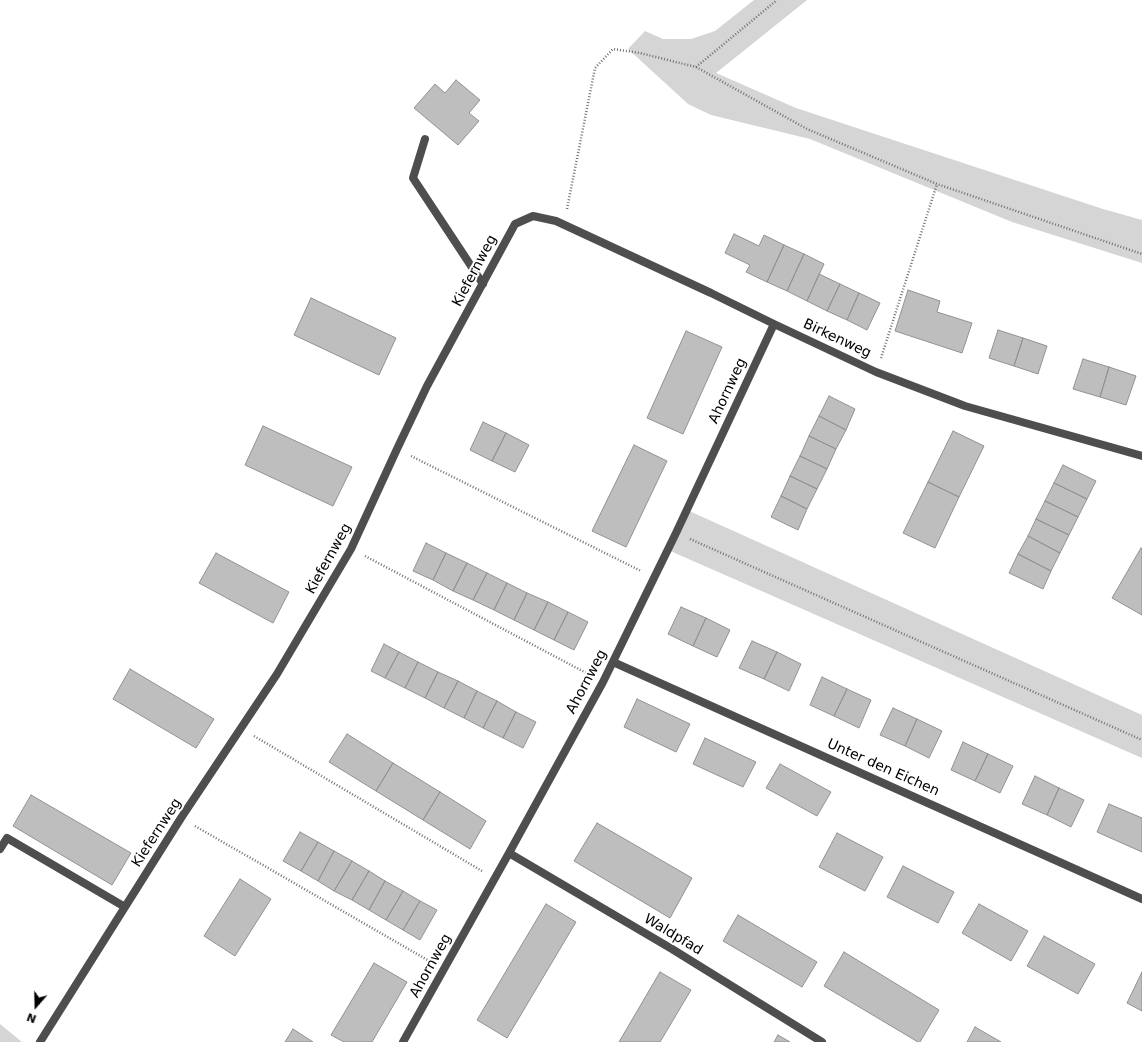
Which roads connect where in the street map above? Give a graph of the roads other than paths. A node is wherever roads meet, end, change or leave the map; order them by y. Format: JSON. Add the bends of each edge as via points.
{"nodes":[{"id":1,"x":425,"y":139,"type":"dead end"},
{"id":2,"x":533,"y":216,"type":"joint"},
{"id":3,"x":482,"y":284,"type":"junction"},
{"id":4,"x":774,"y":324,"type":"junction"},
{"id":5,"x":1142,"y":456,"type":"edge"},
{"id":6,"x":613,"y":662,"type":"junction"},
{"id":7,"x":0,"y":849,"type":"edge"},
{"id":8,"x":509,"y":853,"type":"junction"},
{"id":9,"x":1142,"y":899,"type":"edge"},
{"id":10,"x":125,"y":907,"type":"junction"},
{"id":11,"x":40,"y":1042,"type":"edge"},
{"id":12,"x":403,"y":1042,"type":"edge"},
{"id":13,"x":822,"y":1042,"type":"edge"}],
"edges":[{"from":1,"to":3,"type":"street","via":[[413,178]]},
{"from":2,"to":3,"type":"street","name":"Kiefernweg","via":[[515,224]]},
{"from":2,"to":4,"type":"street","name":"Birkenweg","via":[[556,221]]},
{"from":3,"to":10,"type":"street","name":"Kiefernweg","via":[[427,386],[351,549],[277,674]]},
{"from":4,"to":5,"type":"street","name":"Birkenweg","via":[[876,372],[965,406]]},
{"from":4,"to":6,"type":"street","name":"Ahornweg"},
{"from":6,"to":8,"type":"street","name":"Ahornweg"},
{"from":6,"to":9,"type":"street","name":"Unter den Eichen"},
{"from":7,"to":10,"type":"street","via":[[7,838]]},
{"from":8,"to":12,"type":"street","name":"Ahornweg"},
{"from":8,"to":13,"type":"street","name":"Waldpfad","via":[[672,949]]},
{"from":10,"to":11,"type":"street","name":"Kiefernweg"}]}
